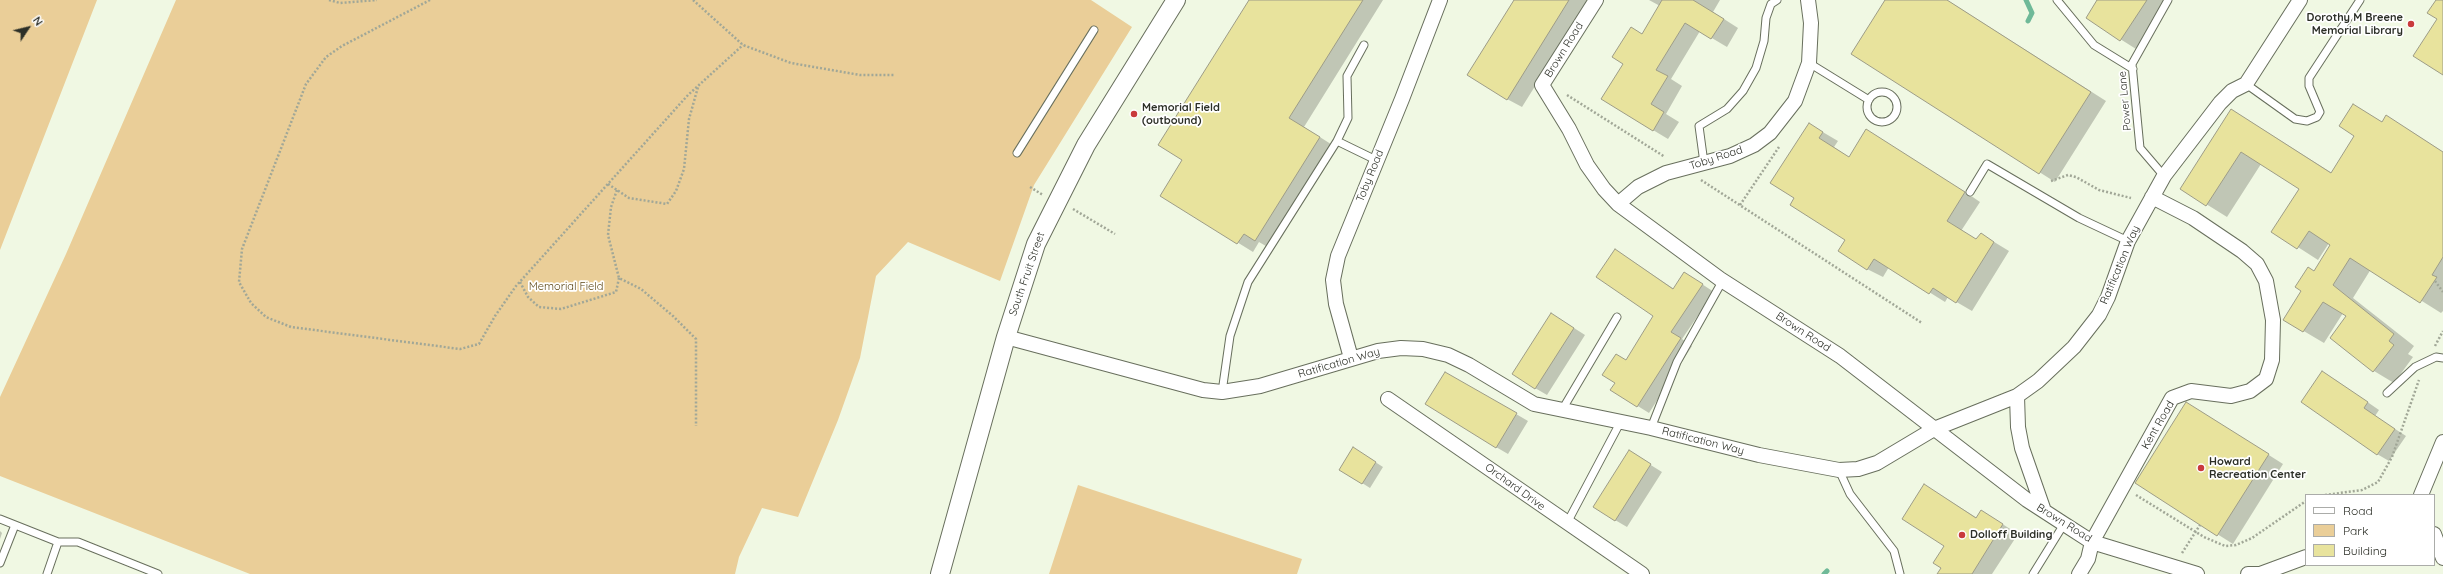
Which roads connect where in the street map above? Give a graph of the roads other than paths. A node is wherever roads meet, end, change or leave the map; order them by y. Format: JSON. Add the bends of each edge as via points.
{"nodes":[{"id":1,"x":1176,"y":0,"type":"edge"},
{"id":2,"x":1440,"y":0,"type":"edge"},
{"id":3,"x":1596,"y":0,"type":"edge"},
{"id":4,"x":1777,"y":0,"type":"edge"},
{"id":5,"x":1808,"y":0,"type":"edge"},
{"id":6,"x":2057,"y":0,"type":"edge"},
{"id":7,"x":2168,"y":0,"type":"edge"},
{"id":8,"x":2300,"y":0,"type":"edge"},
{"id":9,"x":2360,"y":0,"type":"edge"},
{"id":10,"x":1094,"y":30,"type":"dead end"},
{"id":11,"x":1364,"y":45,"type":"dead end"},
{"id":12,"x":1809,"y":63,"type":"junction"},
{"id":13,"x":2132,"y":69,"type":"junction"},
{"id":14,"x":2246,"y":84,"type":"junction"},
{"id":15,"x":1869,"y":100,"type":"junction"},
{"id":16,"x":1338,"y":141,"type":"junction"},
{"id":17,"x":1017,"y":153,"type":"dead end"},
{"id":18,"x":1376,"y":160,"type":"junction"},
{"id":19,"x":1704,"y":163,"type":"junction"},
{"id":20,"x":2164,"y":176,"type":"junction"},
{"id":21,"x":1970,"y":192,"type":"dead end"},
{"id":22,"x":2152,"y":197,"type":"junction"},
{"id":23,"x":1618,"y":204,"type":"junction"},
{"id":24,"x":2128,"y":241,"type":"junction"},
{"id":25,"x":1723,"y":280,"type":"junction"},
{"id":26,"x":1617,"y":317,"type":"dead end"},
{"id":27,"x":1006,"y":337,"type":"junction"},
{"id":28,"x":1350,"y":358,"type":"junction"},
{"id":29,"x":2443,"y":358,"type":"edge"},
{"id":30,"x":1222,"y":392,"type":"junction"},
{"id":31,"x":2387,"y":394,"type":"dead end"},
{"id":32,"x":2017,"y":396,"type":"junction"},
{"id":33,"x":1388,"y":399,"type":"dead end"},
{"id":34,"x":1562,"y":410,"type":"junction"},
{"id":35,"x":1621,"y":421,"type":"junction"},
{"id":36,"x":1651,"y":428,"type":"junction"},
{"id":37,"x":1934,"y":429,"type":"junction"},
{"id":38,"x":2443,"y":442,"type":"edge"},
{"id":39,"x":1839,"y":470,"type":"junction"},
{"id":40,"x":2420,"y":494,"type":"edge"},
{"id":41,"x":2044,"y":511,"type":"junction"},
{"id":42,"x":0,"y":519,"type":"edge"},
{"id":43,"x":1567,"y":523,"type":"junction"},
{"id":44,"x":2064,"y":524,"type":"junction"},
{"id":45,"x":15,"y":525,"type":"junction"},
{"id":46,"x":2435,"y":537,"type":"edge"},
{"id":47,"x":58,"y":542,"type":"junction"},
{"id":48,"x":2092,"y":542,"type":"junction"},
{"id":49,"x":2305,"y":557,"type":"edge"},
{"id":50,"x":2443,"y":558,"type":"edge"},
{"id":51,"x":0,"y":563,"type":"edge"},
{"id":52,"x":2191,"y":573,"type":"edge"},
{"id":53,"x":46,"y":574,"type":"edge"},
{"id":54,"x":158,"y":574,"type":"edge"},
{"id":55,"x":940,"y":574,"type":"edge"},
{"id":56,"x":1642,"y":574,"type":"edge"},
{"id":57,"x":1900,"y":574,"type":"edge"},
{"id":58,"x":2033,"y":574,"type":"edge"},
{"id":59,"x":2079,"y":574,"type":"edge"},
{"id":60,"x":2248,"y":574,"type":"edge"},
{"id":61,"x":2260,"y":574,"type":"edge"}],
"edges":[{"from":1,"to":27,"type":"street","name":"South Fruit Street","via":[[1086,145],[1055,202],[1036,244]]},
{"from":2,"to":18,"type":"street","name":"Toby Road"},
{"from":3,"to":23,"type":"street","name":"Brown Road","via":[[1542,85],[1562,116],[1587,165],[1604,190]]},
{"from":4,"to":19,"type":"lane","via":[[1771,4],[1756,68],[1743,91],[1727,109],[1699,126]]},
{"from":5,"to":12,"type":"street","name":"Toby Road","via":[[1811,29]]},
{"from":6,"to":13,"type":"lane","via":[[2094,45]]},
{"from":7,"to":13,"type":"lane","name":"Power Lane","via":[[2132,64]]},
{"from":8,"to":14,"type":"street"},
{"from":9,"to":14,"type":"lane","via":[[2309,78],[2309,86],[2320,112],[2316,117],[2307,121],[2295,120]]},
{"from":10,"to":17,"type":"lane"},
{"from":11,"to":16,"type":"lane","via":[[1346,76],[1348,118]]},
{"from":12,"to":15,"type":"lane"},
{"from":12,"to":19,"type":"street","name":"Toby Road","via":[[1795,101],[1770,133],[1754,145],[1730,156]]},
{"from":13,"to":20,"type":"lane","name":"Power Lane","via":[[2140,148]]},
{"from":14,"to":20,"type":"street","name":"Ratification Way","via":[[2232,90],[2220,103]]},
{"from":15,"to":15,"type":"lane","via":[[1869,115],[1877,122],[1888,122],[1896,115],[1896,101],[1890,94],[1880,92]]},
{"from":16,"to":18,"type":"lane"},
{"from":16,"to":30,"type":"lane","via":[[1248,282],[1230,336]]},
{"from":18,"to":28,"type":"street","name":"Toby Road","via":[[1338,256],[1333,280],[1336,304]]},
{"from":19,"to":23,"type":"street","name":"Toby Road","via":[[1666,173],[1638,187]]},
{"from":20,"to":22,"type":"street","name":"Ratification Way"},
{"from":21,"to":24,"type":"lane","via":[[1987,164],[2079,218]]},
{"from":22,"to":24,"type":"street","name":"Ratification Way"},
{"from":22,"to":48,"type":"street","name":"Kent Road","via":[[2193,218],[2257,264],[2266,281],[2273,320],[2272,360],[2266,379],[2250,391],[2231,396],[2192,391],[2172,398]]},
{"from":23,"to":25,"type":"street","name":"Brown Road"},
{"from":24,"to":32,"type":"street","name":"Ratification Way","via":[[2099,315],[2074,347],[2038,381]]},
{"from":25,"to":36,"type":"lane","via":[[1677,362]]},
{"from":25,"to":37,"type":"street","name":"Brown Road","via":[[1840,356]]},
{"from":26,"to":34,"type":"lane"},
{"from":27,"to":30,"type":"street","name":"Ratification Way","via":[[1203,390]]},
{"from":27,"to":55,"type":"street","name":"South Fruit Street"},
{"from":28,"to":30,"type":"street","name":"Ratification Way","via":[[1260,386]]},
{"from":28,"to":34,"type":"street","name":"Ratification Way","via":[[1401,348],[1423,349],[1448,355],[1534,404]]},
{"from":29,"to":31,"type":"lane","via":[[2436,358],[2415,367]]},
{"from":32,"to":37,"type":"street","name":"Ratification Way"},
{"from":32,"to":41,"type":"street","via":[[2019,438]]},
{"from":33,"to":43,"type":"street","name":"Orchard Drive"},
{"from":34,"to":35,"type":"street","name":"Ratification Way"},
{"from":35,"to":36,"type":"street","name":"Ratification Way"},
{"from":35,"to":43,"type":"lane"},
{"from":36,"to":39,"type":"street","name":"Ratification Way","via":[[1759,455]]},
{"from":37,"to":39,"type":"street","name":"Ratification Way","via":[[1877,463],[1858,469]]},
{"from":37,"to":41,"type":"street","name":"Brown Road"},
{"from":38,"to":40,"type":"street"},
{"from":39,"to":57,"type":"lane","via":[[1850,494],[1894,551]]},
{"from":41,"to":44,"type":"street","name":"Brown Road"},
{"from":42,"to":45,"type":"lane"},
{"from":43,"to":56,"type":"street","name":"Orchard Drive"},
{"from":44,"to":48,"type":"street","name":"Brown Road"},
{"from":44,"to":58,"type":"lane"},
{"from":45,"to":47,"type":"lane"},
{"from":45,"to":51,"type":"lane"},
{"from":46,"to":50,"type":"street"},
{"from":47,"to":53,"type":"lane"},
{"from":47,"to":54,"type":"lane","via":[[78,542]]},
{"from":48,"to":52,"type":"street","name":"Brown Road"},
{"from":48,"to":59,"type":"street","name":"Kent Road","via":[[2088,559]]},
{"from":49,"to":61,"type":"street"},
{"from":60,"to":61,"type":"street"}]}
